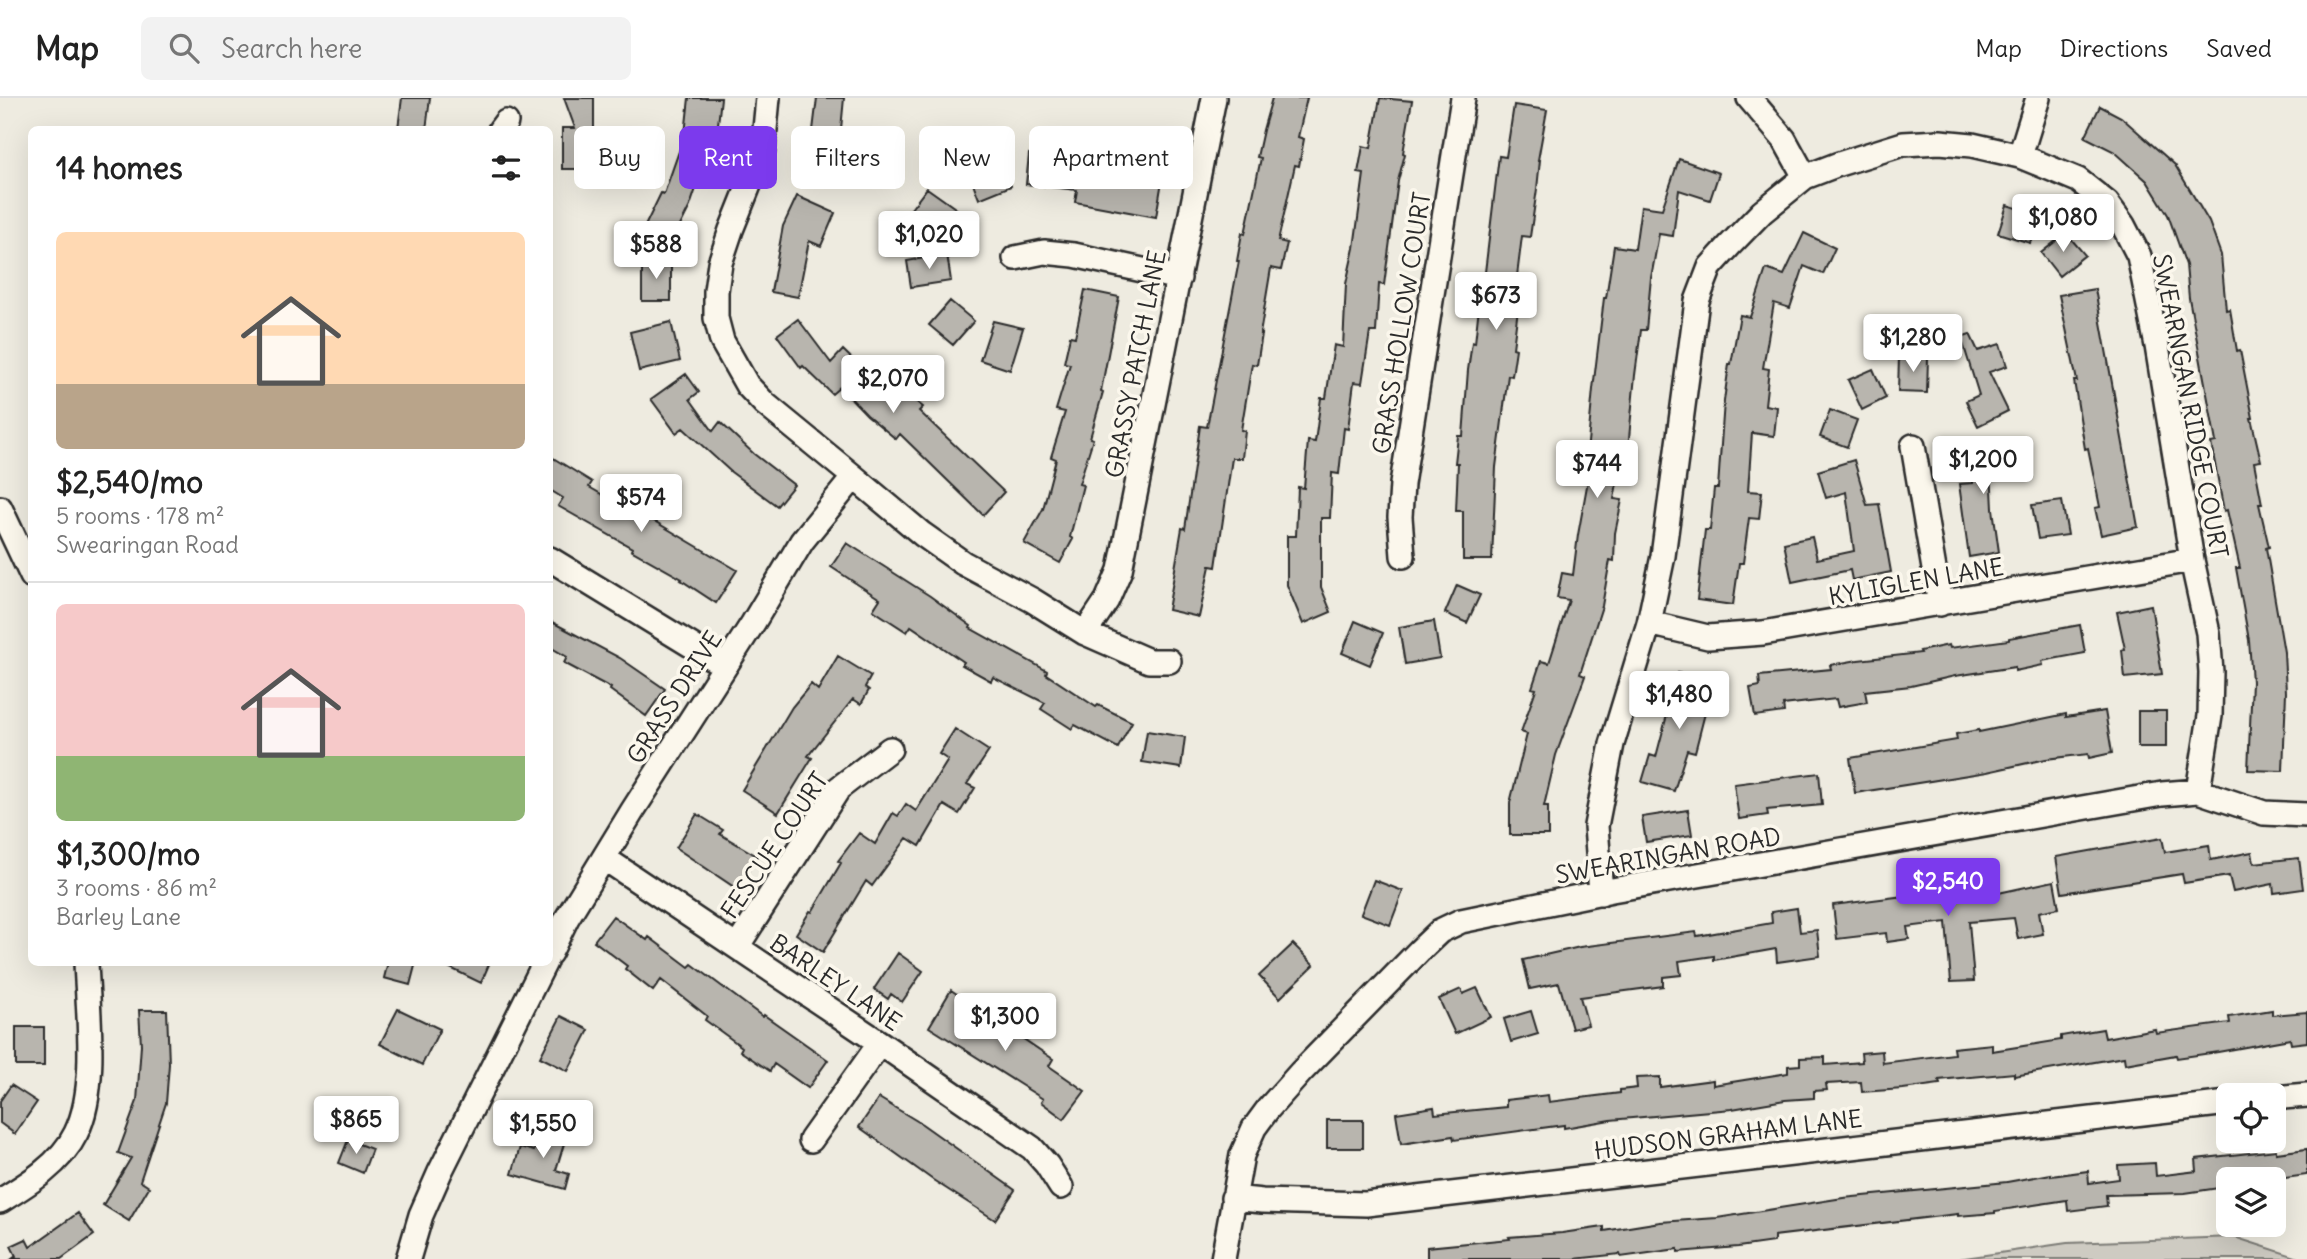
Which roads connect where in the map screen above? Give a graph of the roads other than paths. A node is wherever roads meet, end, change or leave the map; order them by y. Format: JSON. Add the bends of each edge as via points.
{"nodes":[{"id":1,"x":768,"y":98,"type":"edge"},
{"id":2,"x":1214,"y":98,"type":"edge"},
{"id":3,"x":1463,"y":98,"type":"edge"},
{"id":4,"x":1749,"y":98,"type":"edge"},
{"id":5,"x":2038,"y":98,"type":"edge"},
{"id":6,"x":2020,"y":156,"type":"junction"},
{"id":7,"x":1805,"y":177,"type":"junction"},
{"id":8,"x":1015,"y":258,"type":"dead end"},
{"id":9,"x":1179,"y":278,"type":"junction"},
{"id":10,"x":1913,"y":446,"type":"dead end"},
{"id":11,"x":853,"y":477,"type":"junction"},
{"id":12,"x":0,"y":508,"type":"edge"},
{"id":13,"x":1404,"y":556,"type":"dead end"},
{"id":14,"x":2192,"y":560,"type":"junction"},
{"id":15,"x":553,"y":561,"type":"edge"},
{"id":16,"x":28,"y":568,"type":"edge"},
{"id":17,"x":1940,"y":604,"type":"junction"},
{"id":18,"x":1650,"y":623,"type":"junction"},
{"id":19,"x":1085,"y":633,"type":"junction"},
{"id":20,"x":1169,"y":662,"type":"dead end"},
{"id":21,"x":725,"y":666,"type":"junction"},
{"id":22,"x":890,"y":749,"type":"dead end"},
{"id":23,"x":2197,"y":792,"type":"junction"},
{"id":24,"x":2307,"y":815,"type":"edge"},
{"id":25,"x":604,"y":858,"type":"junction"},
{"id":26,"x":1601,"y":893,"type":"junction"},
{"id":27,"x":553,"y":947,"type":"edge"},
{"id":28,"x":737,"y":947,"type":"junction"},
{"id":29,"x":86,"y":966,"type":"edge"},
{"id":30,"x":543,"y":966,"type":"edge"},
{"id":31,"x":880,"y":1043,"type":"junction"},
{"id":32,"x":2307,"y":1095,"type":"edge"},
{"id":33,"x":2286,"y":1097,"type":"edge"},
{"id":34,"x":2216,"y":1104,"type":"edge"},
{"id":35,"x":811,"y":1140,"type":"dead end"},
{"id":36,"x":1061,"y":1187,"type":"dead end"},
{"id":37,"x":1233,"y":1198,"type":"junction"},
{"id":38,"x":0,"y":1200,"type":"edge"},
{"id":39,"x":408,"y":1259,"type":"edge"},
{"id":40,"x":1223,"y":1259,"type":"edge"}],
"edges":[{"from":1,"to":11,"type":"street","via":[[763,150],[720,263],[716,318],[722,341],[747,385]]},
{"from":2,"to":9,"type":"street","name":"GRASSY PATCH LANE"},
{"from":3,"to":13,"type":"street","name":"GRASS HOLLOW COURT","via":[[1402,484]]},
{"from":4,"to":7,"type":"street","via":[[1784,139]]},
{"from":5,"to":6,"type":"street"},
{"from":6,"to":7,"type":"street","name":"SWEARNGAN RIDGE COURT","via":[[1972,145],[1903,145]]},
{"from":6,"to":14,"type":"street","name":"SWEARNGAN RIDGE COURT","via":[[2078,180],[2107,202],[2138,256]]},
{"from":7,"to":18,"type":"street","name":"SWEARNGAN RIDGE COURT","via":[[1723,252],[1710,267],[1697,301]]},
{"from":8,"to":9,"type":"street","via":[[1044,252],[1074,255]]},
{"from":9,"to":19,"type":"street","name":"GRASSY PATCH LANE","via":[[1120,570]]},
{"from":10,"to":17,"type":"street"},
{"from":11,"to":19,"type":"street","via":[[963,563]]},
{"from":11,"to":21,"type":"street","name":"GRASS DRIVE","via":[[802,541]]},
{"from":12,"to":16,"type":"street"},
{"from":14,"to":17,"type":"street","name":"KYLIGLEN LANE"},
{"from":14,"to":23,"type":"street","name":"SWEARNGAN RIDGE COURT","via":[[2208,633],[2211,672],[2210,716]]},
{"from":15,"to":21,"type":"street"},
{"from":17,"to":18,"type":"street","name":"KYLIGLEN LANE","via":[[1763,633],[1708,637]]},
{"from":18,"to":26,"type":"street","name":"SWEARNGAN RIDGE COURT","via":[[1603,787],[1596,826]]},
{"from":19,"to":20,"type":"street","via":[[1149,661]]},
{"from":21,"to":25,"type":"street","name":"GRASS DRIVE"},
{"from":22,"to":28,"type":"street","name":"FESCUE COURT","via":[[839,788]]},
{"from":23,"to":24,"type":"street","name":"SWEARINGAN ROAD","via":[[2264,813]]},
{"from":23,"to":26,"type":"street","name":"SWEARINGAN ROAD","via":[[1984,824]]},
{"from":25,"to":27,"type":"street","name":"GRASS DRIVE"},
{"from":25,"to":28,"type":"street","name":"BARLEY LANE"},
{"from":26,"to":37,"type":"street","name":"SWEARINGAN ROAD","via":[[1461,921],[1440,931],[1268,1108],[1242,1155]]},
{"from":28,"to":31,"type":"street","name":"BARLEY LANE"},
{"from":29,"to":38,"type":"street","via":[[89,1081],[82,1117],[58,1158],[31,1182]]},
{"from":30,"to":39,"type":"street","via":[[440,1172]]},
{"from":31,"to":35,"type":"street"},
{"from":31,"to":36,"type":"street","name":"BARLEY LANE","via":[[1032,1148]]},
{"from":32,"to":33,"type":"street"},
{"from":34,"to":37,"type":"street","name":"HUDSON GRAHAM LANE","via":[[1366,1204]]},
{"from":37,"to":40,"type":"street","name":"SWEARINGAN ROAD"}]}
